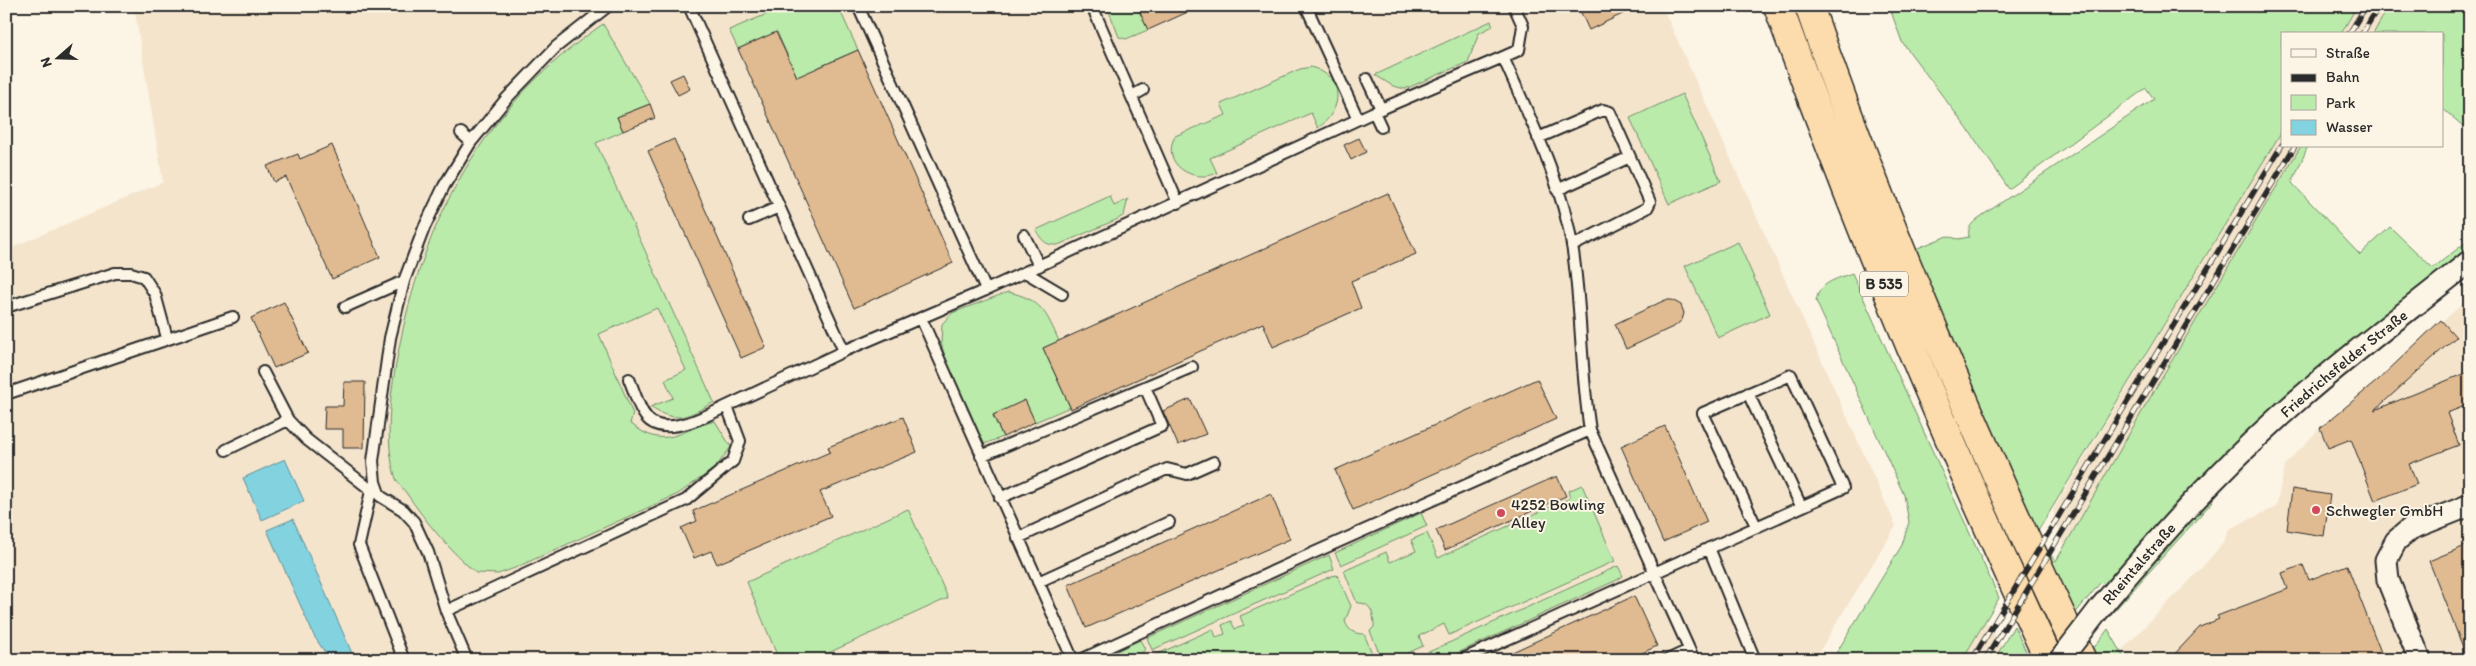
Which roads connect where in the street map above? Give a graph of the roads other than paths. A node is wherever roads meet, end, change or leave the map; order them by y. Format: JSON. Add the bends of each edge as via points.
{"nodes":[{"id":1,"x":608,"y":6,"type":"edge"},
{"id":2,"x":689,"y":6,"type":"edge"},
{"id":3,"x":858,"y":6,"type":"edge"},
{"id":4,"x":1092,"y":6,"type":"edge"},
{"id":5,"x":1306,"y":6,"type":"edge"},
{"id":6,"x":1514,"y":6,"type":"edge"},
{"id":7,"x":1778,"y":6,"type":"edge"},
{"id":8,"x":1809,"y":6,"type":"edge"},
{"id":9,"x":1503,"y":57,"type":"junction"},
{"id":10,"x":1367,"y":79,"type":"dead end"},
{"id":11,"x":1143,"y":90,"type":"dead end"},
{"id":12,"x":1132,"y":96,"type":"junction"},
{"id":13,"x":1378,"y":110,"type":"junction"},
{"id":14,"x":1358,"y":120,"type":"junction"},
{"id":15,"x":1381,"y":128,"type":"dead end"},
{"id":16,"x":462,"y":132,"type":"dead end"},
{"id":17,"x":1538,"y":138,"type":"junction"},
{"id":18,"x":471,"y":142,"type":"junction"},
{"id":19,"x":1630,"y":157,"type":"junction"},
{"id":20,"x":1557,"y":190,"type":"junction"},
{"id":21,"x":1178,"y":203,"type":"junction"},
{"id":22,"x":779,"y":206,"type":"junction"},
{"id":23,"x":749,"y":220,"type":"dead end"},
{"id":24,"x":1024,"y":235,"type":"dead end"},
{"id":25,"x":1572,"y":246,"type":"junction"},
{"id":26,"x":2470,"y":261,"type":"edge"},
{"id":27,"x":1039,"y":266,"type":"junction"},
{"id":28,"x":1025,"y":272,"type":"junction"},
{"id":29,"x":404,"y":282,"type":"junction"},
{"id":30,"x":986,"y":290,"type":"junction"},
{"id":31,"x":1062,"y":294,"type":"dead end"},
{"id":32,"x":6,"y":307,"type":"edge"},
{"id":33,"x":345,"y":307,"type":"dead end"},
{"id":34,"x":233,"y":317,"type":"dead end"},
{"id":35,"x":921,"y":318,"type":"junction"},
{"id":36,"x":167,"y":338,"type":"junction"},
{"id":37,"x":844,"y":351,"type":"junction"},
{"id":38,"x":1192,"y":367,"type":"dead end"},
{"id":39,"x":263,"y":372,"type":"dead end"},
{"id":40,"x":629,"y":380,"type":"dead end"},
{"id":41,"x":1145,"y":387,"type":"junction"},
{"id":42,"x":6,"y":394,"type":"edge"},
{"id":43,"x":1748,"y":394,"type":"junction"},
{"id":44,"x":728,"y":406,"type":"junction"},
{"id":45,"x":288,"y":420,"type":"junction"},
{"id":46,"x":1590,"y":430,"type":"junction"},
{"id":47,"x":226,"y":450,"type":"dead end"},
{"id":48,"x":981,"y":456,"type":"junction"},
{"id":49,"x":1214,"y":462,"type":"dead end"},
{"id":50,"x":2223,"y":471,"type":"joint"},
{"id":51,"x":376,"y":494,"type":"junction"},
{"id":52,"x":1000,"y":498,"type":"junction"},
{"id":53,"x":2470,"y":505,"type":"edge"},
{"id":54,"x":1801,"y":506,"type":"junction"},
{"id":55,"x":1169,"y":522,"type":"dead end"},
{"id":56,"x":1756,"y":526,"type":"junction"},
{"id":57,"x":1018,"y":538,"type":"junction"},
{"id":58,"x":1709,"y":548,"type":"junction"},
{"id":59,"x":1654,"y":571,"type":"junction"},
{"id":60,"x":1038,"y":582,"type":"junction"},
{"id":61,"x":446,"y":611,"type":"junction"},
{"id":62,"x":1691,"y":655,"type":"edge"},
{"id":63,"x":404,"y":660,"type":"edge"},
{"id":64,"x":467,"y":660,"type":"edge"},
{"id":65,"x":1073,"y":660,"type":"edge"},
{"id":66,"x":1080,"y":660,"type":"edge"},
{"id":67,"x":1461,"y":660,"type":"edge"},
{"id":68,"x":1667,"y":660,"type":"edge"},
{"id":69,"x":1755,"y":660,"type":"edge"},
{"id":70,"x":2049,"y":660,"type":"edge"},
{"id":71,"x":2060,"y":660,"type":"edge"},
{"id":72,"x":2082,"y":660,"type":"edge"},
{"id":73,"x":2420,"y":660,"type":"edge"}],
"edges":[{"from":1,"to":18,"type":"lane","via":[[556,47],[507,98]]},
{"from":2,"to":22,"type":"lane"},
{"from":3,"to":30,"type":"lane"},
{"from":4,"to":12,"type":"lane"},
{"from":5,"to":14,"type":"lane","via":[[1308,18]]},
{"from":6,"to":9,"type":"lane","via":[[1523,26],[1519,50]]},
{"from":7,"to":70,"type":"highway","number":"B 535","via":[[1827,143],[1897,317]]},
{"from":8,"to":72,"type":"highway","number":"B 535","via":[[1835,82],[1927,312],[2021,530]]},
{"from":9,"to":13,"type":"lane"},
{"from":9,"to":17,"type":"lane"},
{"from":10,"to":13,"type":"lane"},
{"from":11,"to":12,"type":"lane"},
{"from":12,"to":21,"type":"lane"},
{"from":13,"to":14,"type":"lane"},
{"from":13,"to":15,"type":"lane"},
{"from":14,"to":21,"type":"lane"},
{"from":16,"to":18,"type":"lane"},
{"from":17,"to":19,"type":"lane","via":[[1603,110],[1610,112]]},
{"from":17,"to":20,"type":"lane"},
{"from":18,"to":29,"type":"lane","via":[[444,186]]},
{"from":19,"to":20,"type":"lane"},
{"from":19,"to":25,"type":"lane","via":[[1650,202],[1647,208]]},
{"from":20,"to":25,"type":"lane"},
{"from":21,"to":27,"type":"lane"},
{"from":22,"to":23,"type":"lane"},
{"from":22,"to":37,"type":"lane"},
{"from":24,"to":27,"type":"lane"},
{"from":25,"to":46,"type":"lane","via":[[1584,397]]},
{"from":26,"to":50,"type":"street","name":"Friedrichsfelder Straße","via":[[2298,400]]},
{"from":27,"to":28,"type":"lane"},
{"from":28,"to":30,"type":"lane"},
{"from":28,"to":31,"type":"lane"},
{"from":29,"to":33,"type":"lane"},
{"from":29,"to":51,"type":"lane","via":[[390,338],[374,452]]},
{"from":30,"to":35,"type":"lane"},
{"from":32,"to":36,"type":"lane","via":[[115,273],[131,273],[144,277],[155,294]]},
{"from":34,"to":36,"type":"lane"},
{"from":35,"to":37,"type":"lane"},
{"from":35,"to":48,"type":"lane"},
{"from":36,"to":42,"type":"lane"},
{"from":37,"to":44,"type":"lane"},
{"from":38,"to":41,"type":"lane"},
{"from":39,"to":45,"type":"lane"},
{"from":40,"to":44,"type":"lane","via":[[642,411],[651,422],[670,427],[704,418]]},
{"from":41,"to":48,"type":"lane"},
{"from":41,"to":52,"type":"lane","via":[[1162,426]]},
{"from":43,"to":54,"type":"lane"},
{"from":43,"to":54,"type":"lane","via":[[1791,375],[1843,488]]},
{"from":43,"to":56,"type":"lane","via":[[1703,413]]},
{"from":44,"to":61,"type":"lane","via":[[740,442],[733,461],[686,500]]},
{"from":45,"to":47,"type":"lane"},
{"from":45,"to":51,"type":"lane"},
{"from":46,"to":59,"type":"lane"},
{"from":46,"to":66,"type":"lane"},
{"from":48,"to":52,"type":"lane"},
{"from":49,"to":57,"type":"lane","via":[[1187,474],[1167,469]]},
{"from":50,"to":71,"type":"street","name":"Rheintalstraße","bridge":true,"via":[[2139,560]]},
{"from":51,"to":61,"type":"lane","via":[[403,510],[414,522],[431,560]]},
{"from":51,"to":63,"type":"lane","via":[[359,546]]},
{"from":52,"to":57,"type":"lane"},
{"from":53,"to":73,"type":"street","via":[[2410,528],[2396,541],[2386,560],[2388,580]]},
{"from":54,"to":56,"type":"lane"},
{"from":55,"to":60,"type":"lane"},
{"from":56,"to":58,"type":"lane"},
{"from":57,"to":60,"type":"lane"},
{"from":58,"to":59,"type":"lane"},
{"from":58,"to":69,"type":"lane"},
{"from":59,"to":62,"type":"lane"},
{"from":59,"to":67,"type":"lane"},
{"from":60,"to":65,"type":"lane"},
{"from":61,"to":64,"type":"lane"},
{"from":62,"to":68,"type":"lane"}]}
